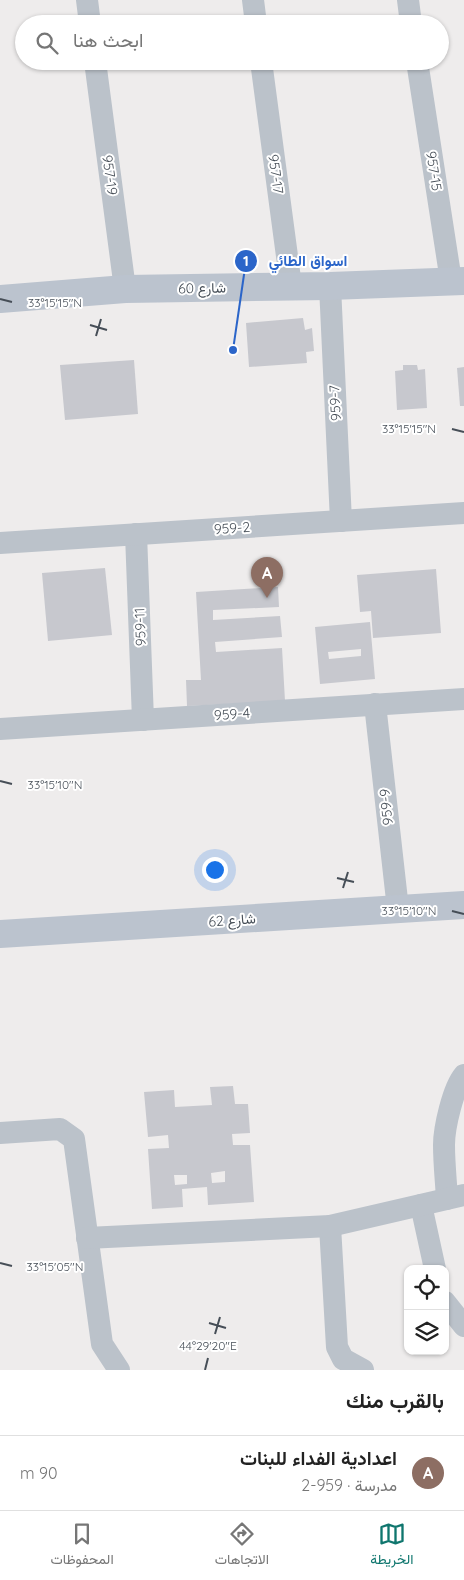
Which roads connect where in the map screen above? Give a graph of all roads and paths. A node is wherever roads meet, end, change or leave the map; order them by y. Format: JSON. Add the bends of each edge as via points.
{"nodes":[{"id":1,"x":86,"y":0,"type":"edge"},
{"id":2,"x":253,"y":0,"type":"edge"},
{"id":3,"x":408,"y":0,"type":"edge"},
{"id":4,"x":88,"y":15,"type":"edge"},
{"id":5,"x":255,"y":15,"type":"edge"},
{"id":6,"x":410,"y":15,"type":"edge"},
{"id":7,"x":96,"y":70,"type":"edge"},
{"id":8,"x":262,"y":70,"type":"edge"},
{"id":9,"x":419,"y":70,"type":"edge"},
{"id":10,"x":458,"y":281,"type":"edge"},
{"id":11,"x":291,"y":286,"type":"junction"},
{"id":12,"x":330,"y":286,"type":"junction"},
{"id":13,"x":125,"y":289,"type":"junction"},
{"id":14,"x":0,"y":299,"type":"edge"},
{"id":15,"x":464,"y":513,"type":"edge"},
{"id":16,"x":341,"y":521,"type":"junction"},
{"id":17,"x":136,"y":534,"type":"junction"},
{"id":18,"x":0,"y":543,"type":"edge"},
{"id":19,"x":464,"y":699,"type":"edge"},
{"id":20,"x":375,"y":704,"type":"junction"},
{"id":21,"x":143,"y":720,"type":"junction"},
{"id":22,"x":0,"y":729,"type":"edge"},
{"id":23,"x":464,"y":906,"type":"edge"},
{"id":24,"x":398,"y":910,"type":"junction"},
{"id":25,"x":0,"y":934,"type":"edge"},
{"id":26,"x":464,"y":1074,"type":"edge"},
{"id":27,"x":0,"y":1133,"type":"edge"},
{"id":28,"x":455,"y":1197,"type":"edge"},
{"id":29,"x":421,"y":1205,"type":"junction"},
{"id":30,"x":330,"y":1226,"type":"junction"},
{"id":31,"x":87,"y":1238,"type":"junction"},
{"id":32,"x":434,"y":1265,"type":"edge"},
{"id":33,"x":449,"y":1307,"type":"edge"},
{"id":34,"x":464,"y":1326,"type":"edge"},
{"id":35,"x":119,"y":1370,"type":"edge"},
{"id":36,"x":363,"y":1370,"type":"edge"}],
"edges":[{"from":1,"to":4,"type":"street"},
{"from":2,"to":5,"type":"street"},
{"from":3,"to":6,"type":"street"},
{"from":7,"to":13,"type":"street","name":"957-19"},
{"from":8,"to":11,"type":"street","name":"957-17"},
{"from":9,"to":10,"type":"street","name":"957-15"},
{"from":10,"to":12,"type":"street","name":"شارع 60"},
{"from":11,"to":12,"type":"street","name":"شارع 60"},
{"from":11,"to":13,"type":"street","name":"شارع 60"},
{"from":12,"to":16,"type":"street","name":"959-7"},
{"from":13,"to":14,"type":"street","name":"شارع 60"},
{"from":15,"to":16,"type":"street","name":"959-2"},
{"from":16,"to":17,"type":"street","name":"959-2"},
{"from":17,"to":18,"type":"street","name":"959-2"},
{"from":17,"to":21,"type":"street","name":"959-11"},
{"from":19,"to":20,"type":"street","name":"959-4"},
{"from":20,"to":21,"type":"street","name":"959-4"},
{"from":20,"to":24,"type":"street","name":"959-9"},
{"from":21,"to":22,"type":"street","name":"959-4"},
{"from":23,"to":24,"type":"street","name":"شارع 62"},
{"from":24,"to":25,"type":"street","name":"شارع 62"},
{"from":26,"to":28,"type":"street","via":[[452,1102],[444,1143]]},
{"from":27,"to":31,"type":"street","via":[[60,1129],[74,1139]]},
{"from":28,"to":29,"type":"street"},
{"from":29,"to":30,"type":"street"},
{"from":29,"to":32,"type":"street"},
{"from":30,"to":31,"type":"street"},
{"from":30,"to":36,"type":"street","via":[[337,1347],[343,1359]]},
{"from":31,"to":35,"type":"street","via":[[102,1344]]},
{"from":33,"to":34,"type":"street"}]}
